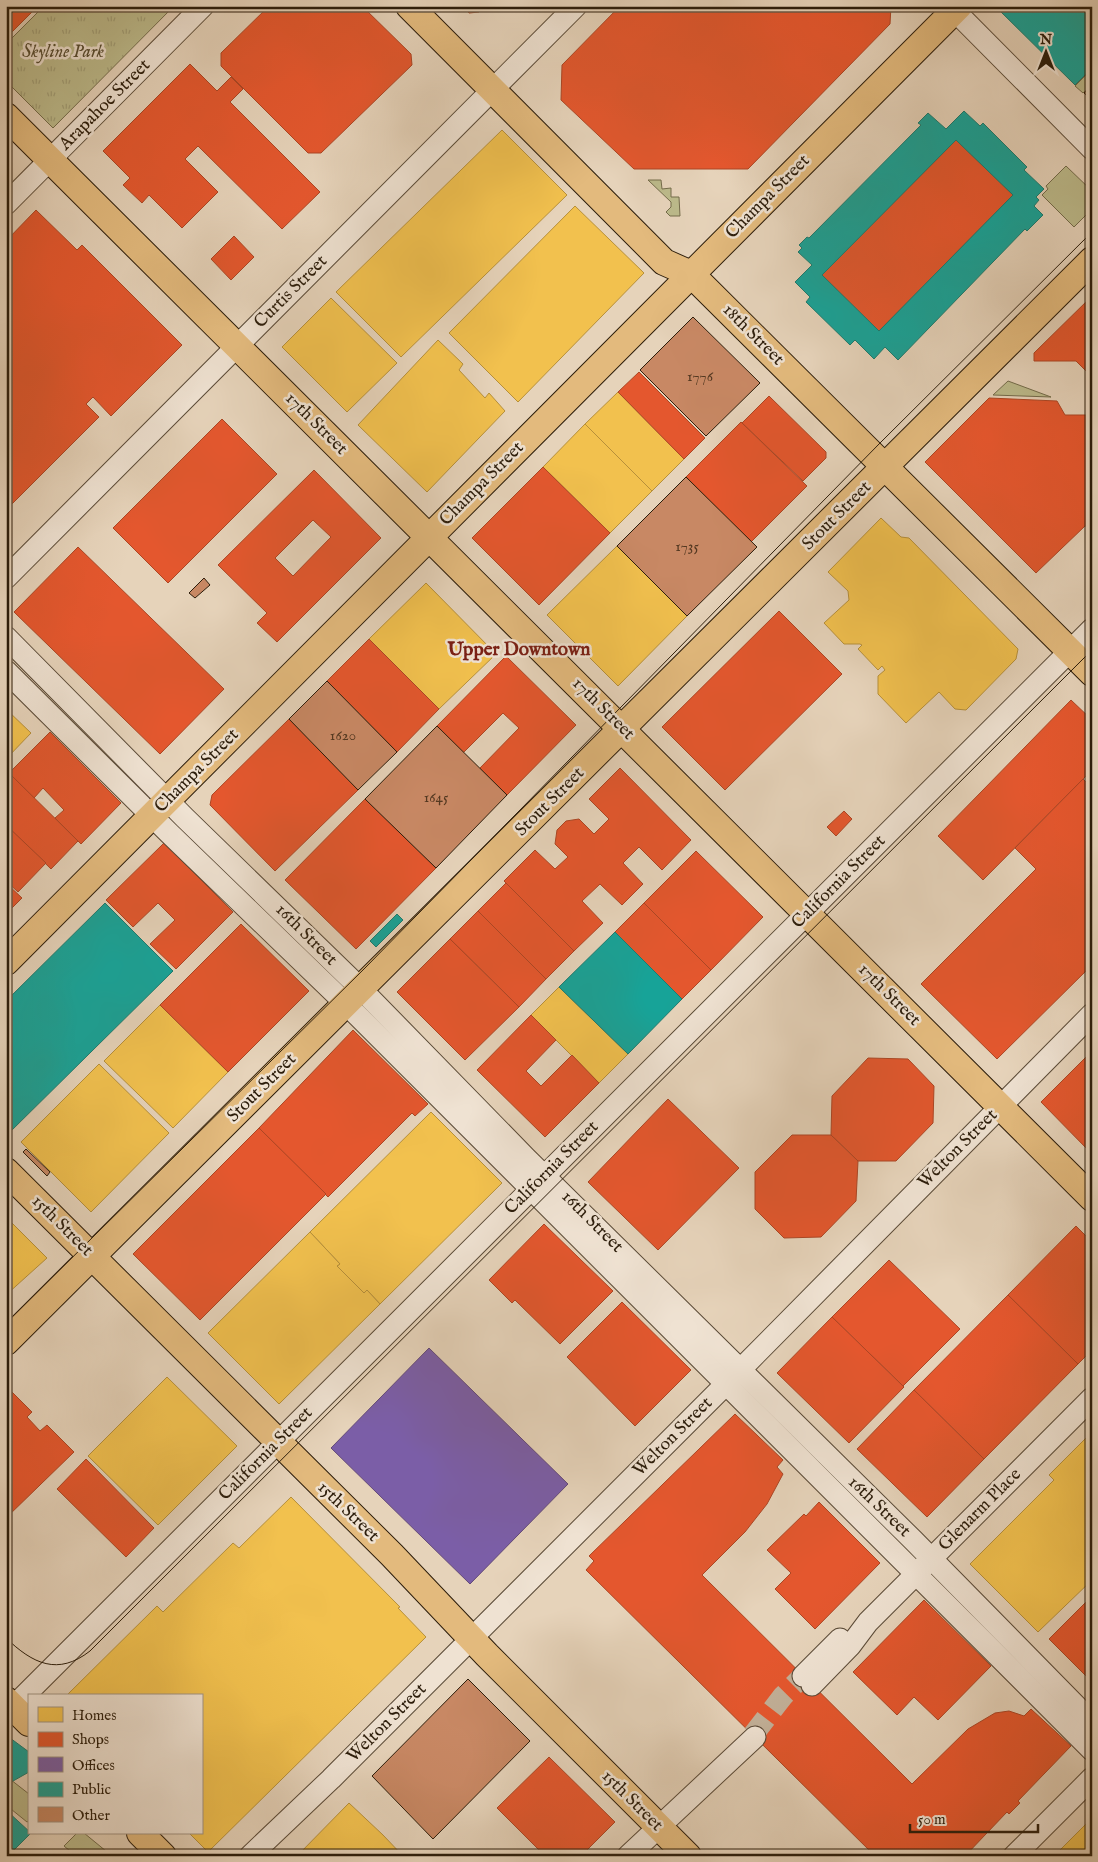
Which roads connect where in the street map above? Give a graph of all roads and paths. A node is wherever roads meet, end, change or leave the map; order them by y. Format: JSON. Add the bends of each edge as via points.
{"nodes":[{"id":1,"x":204,"y":6,"type":"edge"},
{"id":2,"x":408,"y":6,"type":"edge"},
{"id":3,"x":576,"y":6,"type":"edge"},
{"id":4,"x":954,"y":8,"type":"edge"},
{"id":5,"x":493,"y":90,"type":"junction"},
{"id":6,"x":6,"y":116,"type":"edge"},
{"id":7,"x":1092,"y":149,"type":"edge"},
{"id":8,"x":50,"y":160,"type":"junction"},
{"id":9,"x":6,"y":204,"type":"edge"},
{"id":10,"x":1092,"y":260,"type":"edge"},
{"id":11,"x":691,"y":274,"type":"junction"},
{"id":12,"x":237,"y":346,"type":"junction"},
{"id":13,"x":886,"y":468,"type":"junction"},
{"id":14,"x":429,"y":536,"type":"junction"},
{"id":15,"x":6,"y":578,"type":"edge"},
{"id":16,"x":1092,"y":629,"type":"edge"},
{"id":17,"x":6,"y":637,"type":"edge"},
{"id":18,"x":1070,"y":651,"type":"junction"},
{"id":19,"x":6,"y":671,"type":"edge"},
{"id":20,"x":1092,"y":673,"type":"edge"},
{"id":21,"x":622,"y":730,"type":"junction"},
{"id":22,"x":159,"y":808,"type":"junction"},
{"id":23,"x":807,"y":914,"type":"junction"},
{"id":24,"x":6,"y":962,"type":"edge"},
{"id":25,"x":353,"y":997,"type":"junction"},
{"id":26,"x":1092,"y":1014,"type":"edge"},
{"id":27,"x":1000,"y":1106,"type":"junction"},
{"id":28,"x":6,"y":1171,"type":"edge"},
{"id":29,"x":537,"y":1182,"type":"junction"},
{"id":30,"x":1092,"y":1198,"type":"edge"},
{"id":31,"x":92,"y":1257,"type":"junction"},
{"id":32,"x":6,"y":1342,"type":"edge"},
{"id":33,"x":741,"y":1370,"type":"junction"},
{"id":34,"x":725,"y":1384,"type":"junction"},
{"id":35,"x":1092,"y":1398,"type":"edge"},
{"id":36,"x":277,"y":1442,"type":"junction"},
{"id":37,"x":924,"y":1566,"type":"junction"},
{"id":38,"x":471,"y":1638,"type":"junction"},
{"id":39,"x":807,"y":1680,"type":"tunnel mouth"},
{"id":40,"x":32,"y":1694,"type":"edge"},
{"id":41,"x":28,"y":1698,"type":"edge"},
{"id":42,"x":16,"y":1710,"type":"edge"},
{"id":43,"x":1092,"y":1722,"type":"edge"},
{"id":44,"x":752,"y":1738,"type":"tunnel mouth"},
{"id":45,"x":1092,"y":1750,"type":"edge"},
{"id":46,"x":1092,"y":1778,"type":"edge"},
{"id":47,"x":657,"y":1826,"type":"junction"},
{"id":48,"x":141,"y":1834,"type":"edge"},
{"id":49,"x":164,"y":1856,"type":"edge"},
{"id":50,"x":250,"y":1856,"type":"edge"},
{"id":51,"x":628,"y":1856,"type":"edge"},
{"id":52,"x":688,"y":1856,"type":"edge"},
{"id":53,"x":1014,"y":1856,"type":"edge"}],
"edges":[{"from":1,"to":8,"type":"street","name":"Arapahoe Street"},
{"from":2,"to":5,"type":"main road","name":"18th Street"},
{"from":3,"to":5,"type":"street","name":"Curtis Street"},
{"from":4,"to":7,"type":"street"},
{"from":4,"to":11,"type":"main road","name":"Champa Street"},
{"from":5,"to":11,"type":"main road","name":"18th Street","via":[[664,262]]},
{"from":5,"to":12,"type":"street","name":"Curtis Street"},
{"from":6,"to":8,"type":"main road","name":"17th Street"},
{"from":8,"to":9,"type":"street","name":"Arapahoe Street"},
{"from":8,"to":12,"type":"main road","name":"17th Street"},
{"from":10,"to":13,"type":"main road","name":"Stout Street"},
{"from":11,"to":13,"type":"main road","name":"18th Street"},
{"from":11,"to":14,"type":"main road","name":"Champa Street"},
{"from":12,"to":14,"type":"main road","name":"17th Street"},
{"from":12,"to":15,"type":"street","name":"Curtis Street"},
{"from":13,"to":18,"type":"main road","name":"18th Street"},
{"from":13,"to":21,"type":"main road","name":"Stout Street"},
{"from":14,"to":21,"type":"main road","name":"17th Street"},
{"from":14,"to":22,"type":"main road","name":"Champa Street"},
{"from":16,"to":18,"type":"street","name":"California Street"},
{"from":17,"to":22,"type":"street","name":"16th Street"},
{"from":18,"to":20,"type":"main road","name":"18th Street"},
{"from":18,"to":23,"type":"street","name":"California Street"},
{"from":19,"to":22,"type":"street","name":"16th Street"},
{"from":21,"to":23,"type":"main road","name":"17th Street"},
{"from":21,"to":25,"type":"main road","name":"Stout Street"},
{"from":22,"to":24,"type":"main road","name":"Champa Street"},
{"from":22,"to":25,"type":"street","name":"16th Street"},
{"from":23,"to":27,"type":"main road","name":"17th Street"},
{"from":23,"to":29,"type":"street","name":"California Street"},
{"from":25,"to":29,"type":"street","name":"16th Street"},
{"from":25,"to":31,"type":"main road","name":"Stout Street"},
{"from":26,"to":27,"type":"street","name":"Welton Street"},
{"from":27,"to":30,"type":"main road","name":"17th Street"},
{"from":27,"to":33,"type":"street","name":"Welton Street"},
{"from":28,"to":31,"type":"main road","name":"15th Street"},
{"from":29,"to":33,"type":"street","name":"16th Street"},
{"from":29,"to":34,"type":"street","name":"16th Street"},
{"from":29,"to":36,"type":"street","name":"California Street"},
{"from":31,"to":32,"type":"main road","name":"Stout Street"},
{"from":31,"to":36,"type":"main road","name":"15th Street"},
{"from":33,"to":34,"type":"street","name":"Welton Street"},
{"from":33,"to":37,"type":"street","name":"16th Street"},
{"from":34,"to":37,"type":"street","name":"16th Street"},
{"from":34,"to":38,"type":"street","name":"Welton Street"},
{"from":35,"to":37,"type":"street","name":"Glenarm Place"},
{"from":36,"to":38,"type":"main road","name":"15th Street"},
{"from":36,"to":40,"type":"street","name":"California Street"},
{"from":37,"to":39,"type":"street","name":"Glenarm Place","via":[[868,1622],[841,1638]]},
{"from":37,"to":43,"type":"street","name":"16th Street"},
{"from":37,"to":45,"type":"street","name":"16th Street"},
{"from":38,"to":47,"type":"main road","name":"15th Street"},
{"from":38,"to":50,"type":"street","name":"Welton Street"},
{"from":41,"to":42,"type":"street","name":"California Street"},
{"from":44,"to":47,"type":"street"},
{"from":46,"to":53,"type":"street"},
{"from":47,"to":51,"type":"street"},
{"from":47,"to":52,"type":"main road","name":"15th Street"},
{"from":48,"to":49,"type":"main road"}]}
